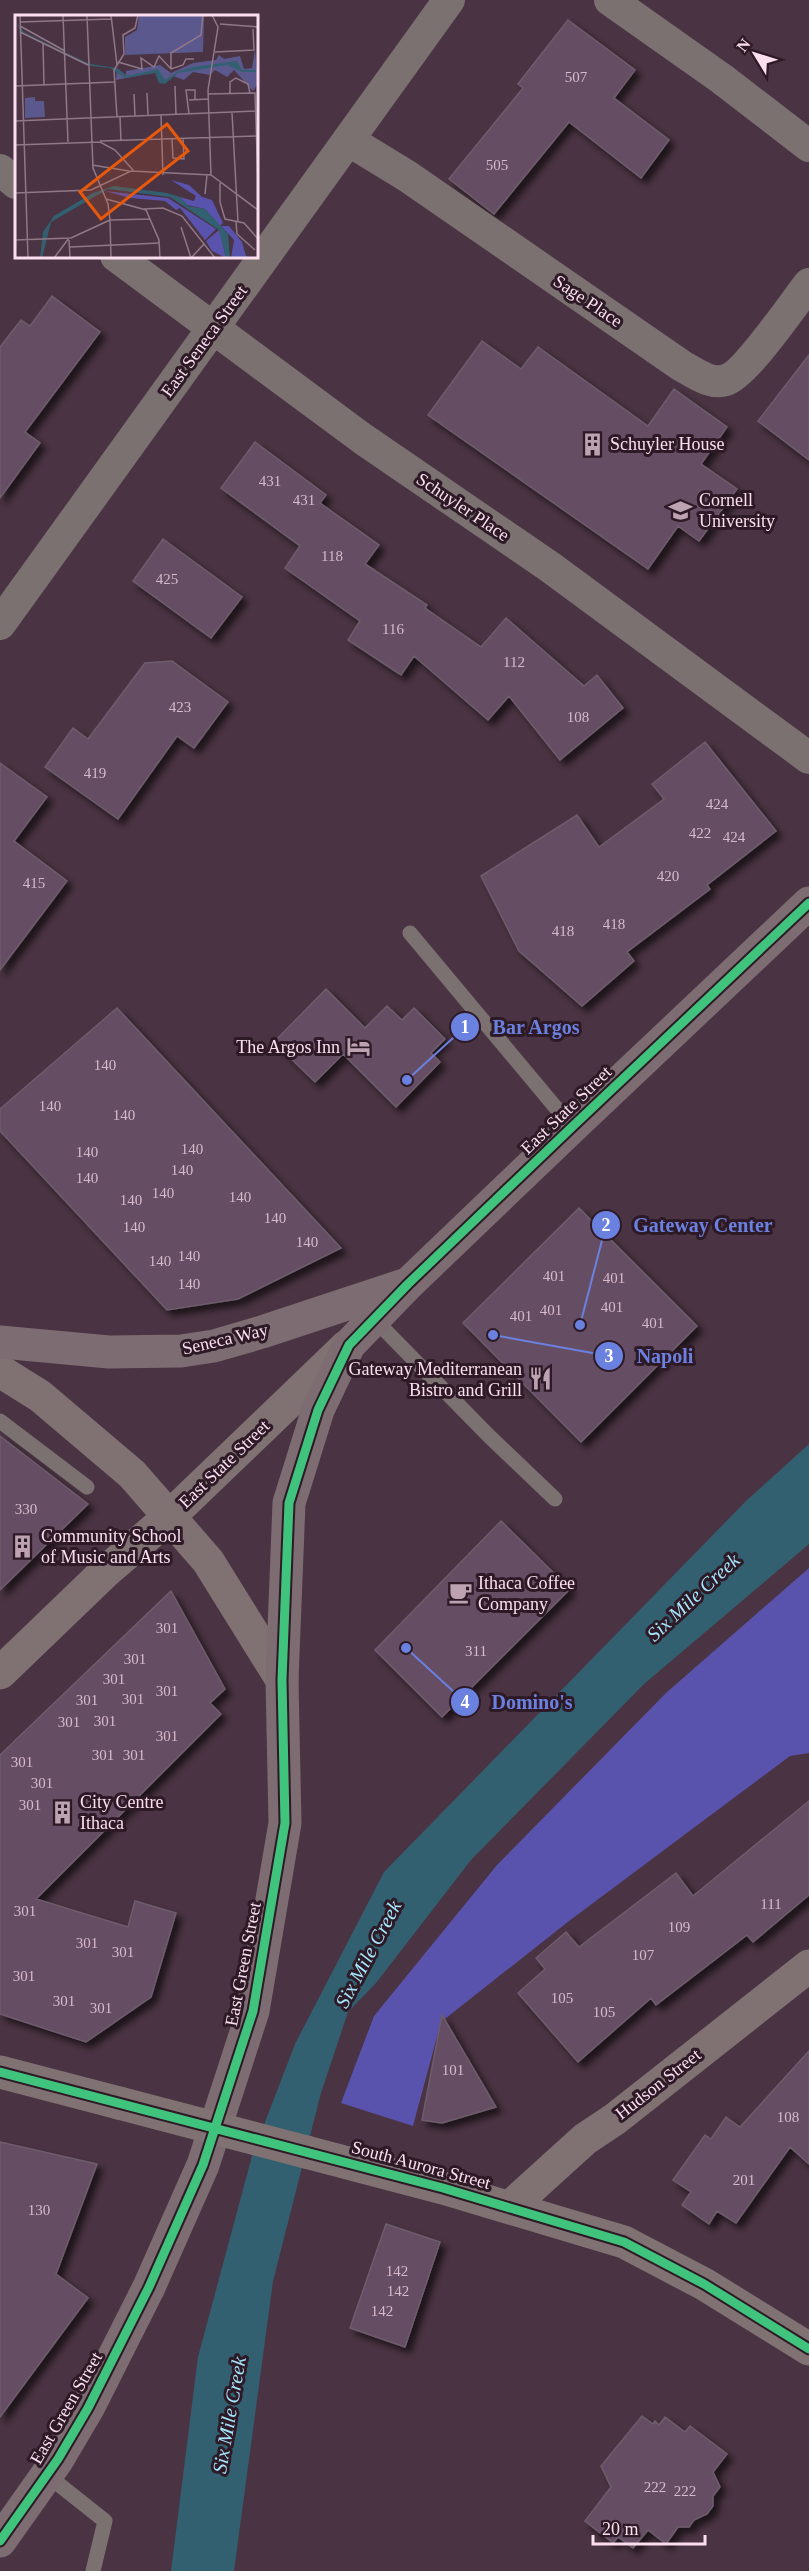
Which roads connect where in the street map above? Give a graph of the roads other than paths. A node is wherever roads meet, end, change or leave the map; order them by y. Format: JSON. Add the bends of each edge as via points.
{"nodes":[{"id":1,"x":449,"y":0,"type":"edge"},
{"id":2,"x":610,"y":0,"type":"edge"},
{"id":3,"x":348,"y":140,"type":"junction"},
{"id":4,"x":809,"y":146,"type":"edge"},
{"id":5,"x":0,"y":170,"type":"edge"},
{"id":6,"x":15,"y":182,"type":"edge"},
{"id":7,"x":119,"y":258,"type":"edge"},
{"id":8,"x":809,"y":284,"type":"edge"},
{"id":9,"x":213,"y":328,"type":"junction"},
{"id":10,"x":0,"y":624,"type":"edge"},
{"id":11,"x":809,"y":758,"type":"edge"},
{"id":12,"x":809,"y":903,"type":"edge"},
{"id":13,"x":410,"y":933,"type":"dead end"},
{"id":14,"x":572,"y":1127,"type":"junction"},
{"id":15,"x":408,"y":1284,"type":"junction"},
{"id":16,"x":374,"y":1319,"type":"junction"},
{"id":17,"x":0,"y":1342,"type":"edge"},
{"id":18,"x":349,"y":1345,"type":"junction"},
{"id":19,"x":0,"y":1371,"type":"edge"},
{"id":20,"x":0,"y":1421,"type":"edge"},
{"id":21,"x":87,"y":1487,"type":"dead end"},
{"id":22,"x":555,"y":1499,"type":"dead end"},
{"id":23,"x":169,"y":1517,"type":"junction"},
{"id":24,"x":4,"y":1662,"type":"edge"},
{"id":25,"x":282,"y":1680,"type":"junction"},
{"id":26,"x":809,"y":1966,"type":"edge"},
{"id":27,"x":0,"y":2072,"type":"edge"},
{"id":28,"x":510,"y":2207,"type":"junction"},
{"id":29,"x":804,"y":2349,"type":"edge"},
{"id":30,"x":47,"y":2475,"type":"junction"},
{"id":31,"x":0,"y":2541,"type":"edge"},
{"id":32,"x":93,"y":2571,"type":"edge"}],
"edges":[{"from":1,"to":3,"type":"street","name":"East Seneca Street"},
{"from":2,"to":4,"type":"street"},
{"from":3,"to":8,"type":"street","name":"Sage Place","via":[[709,381],[727,380],[745,367]]},
{"from":3,"to":9,"type":"street","name":"East Seneca Street"},
{"from":5,"to":6,"type":"street"},
{"from":7,"to":9,"type":"street","name":"Schuyler Place"},
{"from":9,"to":10,"type":"street","name":"East Seneca Street"},
{"from":9,"to":11,"type":"street","name":"Schuyler Place","via":[[363,439],[550,567]]},
{"from":12,"to":14,"type":"highway","name":"East State Street"},
{"from":13,"to":14,"type":"lane"},
{"from":14,"to":15,"type":"highway","name":"East State Street"},
{"from":15,"to":16,"type":"highway","name":"East State Street"},
{"from":15,"to":17,"type":"highway","name":"Seneca Way","via":[[262,1332],[181,1351],[110,1352]]},
{"from":16,"to":18,"type":"highway","name":"East State Street"},
{"from":16,"to":22,"type":"lane"},
{"from":18,"to":23,"type":"street","name":"East State Street"},
{"from":18,"to":25,"type":"highway","name":"East Green Street","via":[[318,1410],[289,1503]]},
{"from":19,"to":23,"type":"street","via":[[40,1396],[109,1453]]},
{"from":20,"to":21,"type":"lane"},
{"from":23,"to":24,"type":"street","name":"East State Street"},
{"from":23,"to":25,"type":"street","via":[[208,1561]]},
{"from":25,"to":30,"type":"highway","name":"East Green Street","via":[[285,1823],[253,2011],[203,2165],[149,2287],[88,2408]]},
{"from":26,"to":28,"type":"street","name":"Hudson Street","via":[[585,2139]]},
{"from":27,"to":28,"type":"street","name":"South Aurora Street","bridge":true},
{"from":28,"to":29,"type":"street","name":"South Aurora Street","via":[[624,2242],[704,2284]]},
{"from":30,"to":31,"type":"highway","name":"East Green Street"},
{"from":30,"to":32,"type":"lane","via":[[105,2521]]}]}
